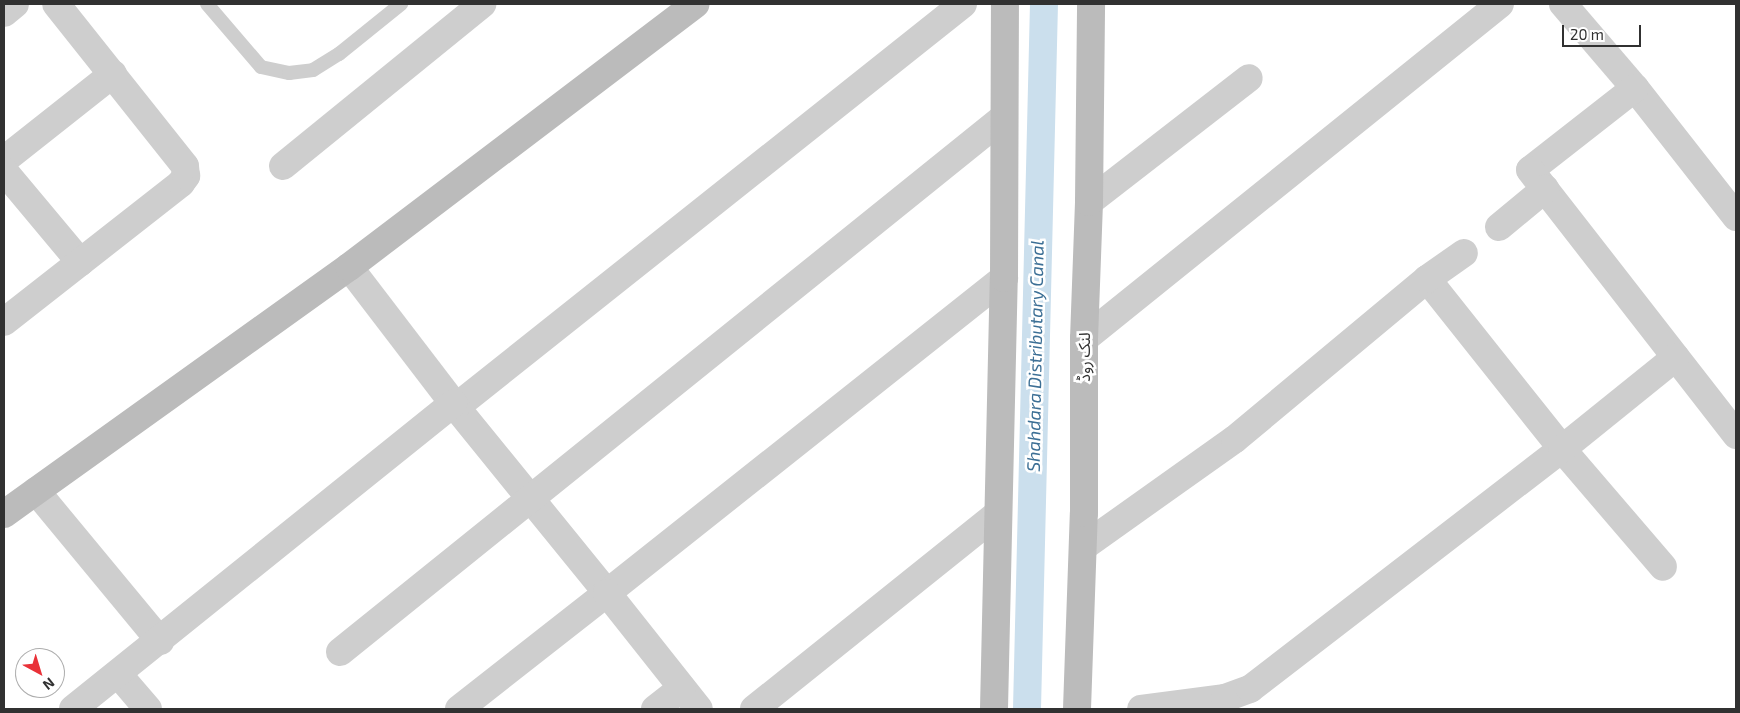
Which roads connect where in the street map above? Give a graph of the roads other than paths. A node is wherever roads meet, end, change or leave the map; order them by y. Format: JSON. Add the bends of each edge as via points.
{"nodes":[{"id":1,"x":15,"y":4,"type":"edge"},
{"id":2,"x":56,"y":4,"type":"edge"},
{"id":3,"x":207,"y":4,"type":"edge"},
{"id":4,"x":401,"y":4,"type":"edge"},
{"id":5,"x":482,"y":4,"type":"edge"},
{"id":6,"x":695,"y":4,"type":"edge"},
{"id":7,"x":963,"y":4,"type":"edge"},
{"id":8,"x":1005,"y":4,"type":"edge"},
{"id":9,"x":1091,"y":4,"type":"edge"},
{"id":10,"x":1500,"y":4,"type":"edge"},
{"id":11,"x":1562,"y":4,"type":"edge"},
{"id":12,"x":4,"y":13,"type":"edge"},
{"id":13,"x":112,"y":74,"type":"junction"},
{"id":14,"x":1249,"y":78,"type":"dead end"},
{"id":15,"x":1635,"y":88,"type":"junction"},
{"id":16,"x":1003,"y":118,"type":"junction"},
{"id":17,"x":4,"y":160,"type":"edge"},
{"id":18,"x":283,"y":166,"type":"dead end"},
{"id":19,"x":4,"y":171,"type":"edge"},
{"id":20,"x":1545,"y":189,"type":"junction"},
{"id":21,"x":1089,"y":202,"type":"junction"},
{"id":22,"x":1736,"y":217,"type":"edge"},
{"id":23,"x":1499,"y":227,"type":"dead end"},
{"id":24,"x":1464,"y":253,"type":"dead end"},
{"id":25,"x":80,"y":262,"type":"junction"},
{"id":26,"x":349,"y":267,"type":"junction"},
{"id":27,"x":1004,"y":278,"type":"junction"},
{"id":28,"x":1427,"y":279,"type":"junction"},
{"id":29,"x":4,"y":322,"type":"edge"},
{"id":30,"x":1084,"y":339,"type":"junction"},
{"id":31,"x":1676,"y":357,"type":"junction"},
{"id":32,"x":455,"y":405,"type":"junction"},
{"id":33,"x":1736,"y":435,"type":"edge"},
{"id":34,"x":1562,"y":448,"type":"junction"},
{"id":35,"x":36,"y":491,"type":"junction"},
{"id":36,"x":530,"y":498,"type":"junction"},
{"id":37,"x":4,"y":514,"type":"edge"},
{"id":38,"x":997,"y":514,"type":"junction"},
{"id":39,"x":1083,"y":547,"type":"junction"},
{"id":40,"x":1663,"y":567,"type":"dead end"},
{"id":41,"x":606,"y":593,"type":"junction"},
{"id":42,"x":160,"y":641,"type":"junction"},
{"id":43,"x":340,"y":652,"type":"dead end"},
{"id":44,"x":118,"y":674,"type":"junction"},
{"id":45,"x":682,"y":688,"type":"junction"},
{"id":46,"x":73,"y":709,"type":"edge"},
{"id":47,"x":148,"y":709,"type":"edge"},
{"id":48,"x":459,"y":709,"type":"edge"},
{"id":49,"x":655,"y":709,"type":"edge"},
{"id":50,"x":699,"y":709,"type":"edge"},
{"id":51,"x":754,"y":709,"type":"edge"},
{"id":52,"x":994,"y":709,"type":"edge"},
{"id":53,"x":1077,"y":709,"type":"edge"},
{"id":54,"x":1141,"y":709,"type":"edge"}],
"edges":[{"from":1,"to":12,"type":"street"},
{"from":2,"to":13,"type":"street"},
{"from":3,"to":4,"type":"lane","via":[[261,67],[289,73],[320,66]]},
{"from":5,"to":18,"type":"street"},
{"from":6,"to":26,"type":"main road"},
{"from":7,"to":32,"type":"street"},
{"from":8,"to":16,"type":"main road"},
{"from":9,"to":21,"type":"main road","name":"لنک روڈ"},
{"from":10,"to":30,"type":"street"},
{"from":11,"to":15,"type":"street"},
{"from":13,"to":17,"type":"street"},
{"from":13,"to":25,"type":"street","via":[[185,166],[186,176]]},
{"from":14,"to":21,"type":"street"},
{"from":15,"to":20,"type":"street","via":[[1530,170]]},
{"from":15,"to":22,"type":"street"},
{"from":16,"to":27,"type":"main road"},
{"from":16,"to":36,"type":"street"},
{"from":19,"to":25,"type":"street"},
{"from":20,"to":23,"type":"street"},
{"from":20,"to":31,"type":"street"},
{"from":21,"to":30,"type":"main road","name":"لنک روڈ"},
{"from":24,"to":28,"type":"street"},
{"from":25,"to":29,"type":"street"},
{"from":26,"to":32,"type":"street"},
{"from":26,"to":35,"type":"main road"},
{"from":27,"to":38,"type":"main road"},
{"from":27,"to":41,"type":"street"},
{"from":28,"to":34,"type":"street"},
{"from":28,"to":39,"type":"street","via":[[1235,439]]},
{"from":30,"to":39,"type":"main road","name":"لنک روڈ"},
{"from":31,"to":33,"type":"street"},
{"from":31,"to":34,"type":"street"},
{"from":32,"to":36,"type":"street"},
{"from":32,"to":42,"type":"street"},
{"from":34,"to":40,"type":"street"},
{"from":34,"to":54,"type":"street","via":[[1250,689],[1225,698]]},
{"from":35,"to":37,"type":"main road"},
{"from":35,"to":42,"type":"street"},
{"from":36,"to":41,"type":"street"},
{"from":36,"to":43,"type":"street"},
{"from":38,"to":51,"type":"street"},
{"from":38,"to":52,"type":"main road"},
{"from":39,"to":53,"type":"main road","name":"لنک روڈ"},
{"from":41,"to":45,"type":"street"},
{"from":41,"to":48,"type":"street"},
{"from":42,"to":44,"type":"street"},
{"from":44,"to":46,"type":"street"},
{"from":44,"to":47,"type":"street"},
{"from":45,"to":49,"type":"street"},
{"from":45,"to":50,"type":"street"}]}
